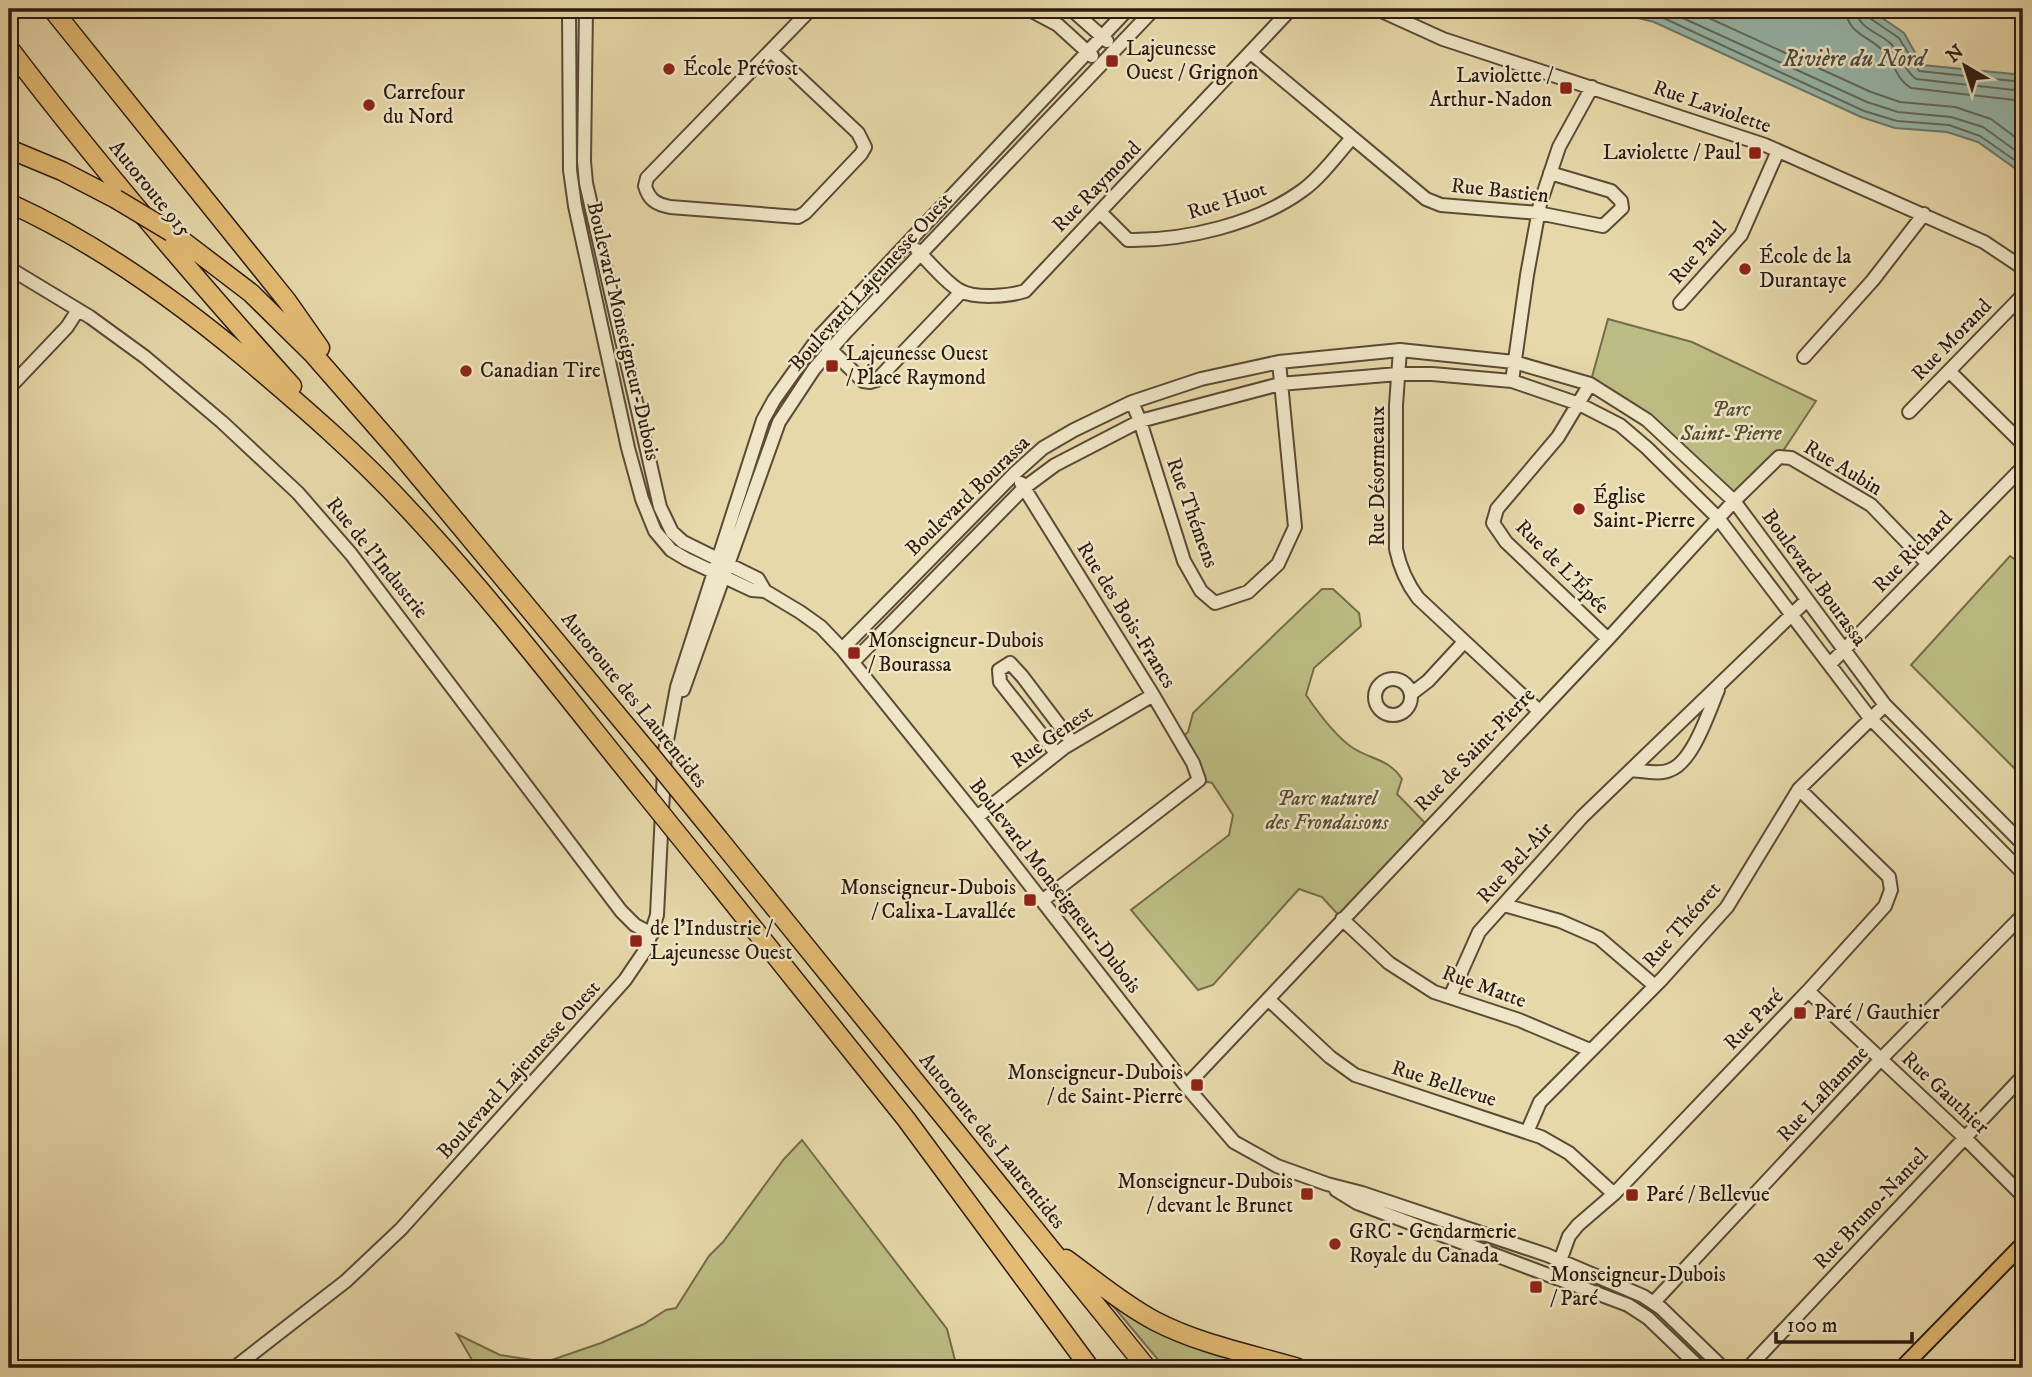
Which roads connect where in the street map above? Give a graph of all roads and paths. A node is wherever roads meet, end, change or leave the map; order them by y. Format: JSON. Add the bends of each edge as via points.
{"nodes":[{"id":1,"x":52,"y":9,"type":"edge"},
{"id":2,"x":569,"y":9,"type":"edge"},
{"id":3,"x":586,"y":9,"type":"edge"},
{"id":4,"x":811,"y":9,"type":"edge"},
{"id":5,"x":1028,"y":9,"type":"edge"},
{"id":6,"x":1071,"y":9,"type":"edge"},
{"id":7,"x":1128,"y":9,"type":"edge"},
{"id":8,"x":1154,"y":9,"type":"edge"},
{"id":9,"x":1291,"y":9,"type":"edge"},
{"id":10,"x":1377,"y":9,"type":"edge"},
{"id":11,"x":1102,"y":36,"type":"junction"},
{"id":12,"x":9,"y":48,"type":"edge"},
{"id":13,"x":1115,"y":48,"type":"junction"},
{"id":14,"x":771,"y":51,"type":"junction"},
{"id":15,"x":1087,"y":51,"type":"junction"},
{"id":16,"x":1251,"y":54,"type":"junction"},
{"id":17,"x":1100,"y":63,"type":"junction"},
{"id":18,"x":1592,"y":87,"type":"junction"},
{"id":19,"x":1351,"y":139,"type":"junction"},
{"id":20,"x":9,"y":149,"type":"edge"},
{"id":21,"x":1778,"y":151,"type":"junction"},
{"id":22,"x":1550,"y":173,"type":"junction"},
{"id":23,"x":9,"y":203,"type":"edge"},
{"id":24,"x":1100,"y":212,"type":"junction"},
{"id":25,"x":1538,"y":213,"type":"junction"},
{"id":26,"x":1924,"y":214,"type":"junction"},
{"id":27,"x":908,"y":242,"type":"junction"},
{"id":28,"x":920,"y":254,"type":"junction"},
{"id":29,"x":9,"y":268,"type":"edge"},
{"id":30,"x":2023,"y":268,"type":"edge"},
{"id":31,"x":961,"y":292,"type":"junction"},
{"id":32,"x":2023,"y":295,"type":"edge"},
{"id":33,"x":1680,"y":303,"type":"dead end"},
{"id":34,"x":78,"y":310,"type":"junction"},
{"id":35,"x":819,"y":337,"type":"junction"},
{"id":36,"x":830,"y":349,"type":"junction"},
{"id":37,"x":1400,"y":350,"type":"junction"},
{"id":38,"x":1804,"y":357,"type":"dead end"},
{"id":39,"x":1279,"y":362,"type":"junction"},
{"id":40,"x":1514,"y":362,"type":"junction"},
{"id":41,"x":1950,"y":371,"type":"junction"},
{"id":42,"x":1398,"y":374,"type":"junction"},
{"id":43,"x":1512,"y":382,"type":"junction"},
{"id":44,"x":1280,"y":384,"type":"junction"},
{"id":45,"x":1590,"y":384,"type":"junction"},
{"id":46,"x":9,"y":388,"type":"edge"},
{"id":47,"x":1132,"y":402,"type":"junction"},
{"id":48,"x":357,"y":403,"type":"junction"},
{"id":49,"x":1579,"y":404,"type":"junction"},
{"id":50,"x":1909,"y":412,"type":"dead end"},
{"id":51,"x":1140,"y":421,"type":"junction"},
{"id":52,"x":1661,"y":433,"type":"junction"},
{"id":53,"x":336,"y":435,"type":"junction"},
{"id":54,"x":2023,"y":444,"type":"edge"},
{"id":55,"x":1647,"y":448,"type":"junction"},
{"id":56,"x":2023,"y":467,"type":"edge"},
{"id":57,"x":1015,"y":473,"type":"junction"},
{"id":58,"x":1024,"y":488,"type":"junction"},
{"id":59,"x":1734,"y":501,"type":"junction"},
{"id":60,"x":1718,"y":518,"type":"junction"},
{"id":61,"x":1928,"y":564,"type":"junction"},
{"id":62,"x":721,"y":569,"type":"junction"},
{"id":63,"x":1808,"y":600,"type":"junction"},
{"id":64,"x":1793,"y":614,"type":"junction"},
{"id":65,"x":1608,"y":639,"type":"junction"},
{"id":66,"x":1464,"y":642,"type":"junction"},
{"id":67,"x":842,"y":649,"type":"junction"},
{"id":68,"x":1844,"y":650,"type":"junction"},
{"id":69,"x":853,"y":662,"type":"junction"},
{"id":70,"x":1830,"y":664,"type":"junction"},
{"id":71,"x":1719,"y":686,"type":"junction"},
{"id":72,"x":1411,"y":694,"type":"dead end"},
{"id":73,"x":1153,"y":695,"type":"junction"},
{"id":74,"x":1885,"y":705,"type":"junction"},
{"id":75,"x":1539,"y":711,"type":"junction"},
{"id":76,"x":1871,"y":719,"type":"junction"},
{"id":77,"x":1072,"y":742,"type":"junction"},
{"id":78,"x":1931,"y":751,"type":"junction"},
{"id":79,"x":1056,"y":753,"type":"junction"},
{"id":80,"x":1917,"y":765,"type":"junction"},
{"id":81,"x":1631,"y":770,"type":"junction"},
{"id":82,"x":1799,"y":789,"type":"junction"},
{"id":83,"x":977,"y":817,"type":"junction"},
{"id":84,"x":2023,"y":844,"type":"edge"},
{"id":85,"x":2023,"y":873,"type":"edge"},
{"id":86,"x":1042,"y":901,"type":"junction"},
{"id":87,"x":1504,"y":905,"type":"junction"},
{"id":88,"x":2023,"y":915,"type":"edge"},
{"id":89,"x":1342,"y":919,"type":"junction"},
{"id":90,"x":652,"y":934,"type":"junction"},
{"id":91,"x":1655,"y":986,"type":"junction"},
{"id":92,"x":1808,"y":991,"type":"junction"},
{"id":93,"x":1450,"y":998,"type":"junction"},
{"id":94,"x":1268,"y":999,"type":"junction"},
{"id":95,"x":1590,"y":1049,"type":"junction"},
{"id":96,"x":1881,"y":1059,"type":"junction"},
{"id":97,"x":2023,"y":1076,"type":"edge"},
{"id":98,"x":1186,"y":1086,"type":"junction"},
{"id":99,"x":1527,"y":1132,"type":"junction"},
{"id":100,"x":1964,"y":1137,"type":"junction"},
{"id":101,"x":1327,"y":1184,"type":"junction"},
{"id":102,"x":1614,"y":1194,"type":"junction"},
{"id":103,"x":2023,"y":1196,"type":"edge"},
{"id":104,"x":1044,"y":1242,"type":"junction"},
{"id":105,"x":2023,"y":1244,"type":"edge"},
{"id":106,"x":1560,"y":1261,"type":"junction"},
{"id":107,"x":1564,"y":1279,"type":"junction"},
{"id":108,"x":1654,"y":1302,"type":"junction"},
{"id":109,"x":1056,"y":1321,"type":"junction"},
{"id":110,"x":1905,"y":1367,"type":"edge"},
{"id":111,"x":234,"y":1368,"type":"edge"},
{"id":112,"x":1075,"y":1368,"type":"edge"},
{"id":113,"x":1090,"y":1368,"type":"edge"},
{"id":114,"x":1147,"y":1368,"type":"edge"},
{"id":115,"x":1298,"y":1368,"type":"edge"},
{"id":116,"x":1700,"y":1368,"type":"edge"},
{"id":117,"x":1723,"y":1368,"type":"edge"},
{"id":118,"x":1748,"y":1368,"type":"edge"}],
"edges":[{"from":1,"to":48,"type":"highway","name":"Autoroute 915","via":[[288,301]]},
{"from":2,"to":62,"type":"street","name":"Boulevard Monseigneur-Dubois","via":[[570,170],[628,448],[655,531],[671,550]]},
{"from":3,"to":62,"type":"street","name":"Boulevard Monseigneur-Dubois","via":[[586,183],[660,507],[665,521],[683,542]]},
{"from":4,"to":14,"type":"street"},
{"from":5,"to":15,"type":"street","via":[[1058,25]]},
{"from":6,"to":11,"type":"street"},
{"from":7,"to":11,"type":"street","name":"Boulevard Lajeunesse Ouest"},
{"from":8,"to":13,"type":"street","name":"Boulevard Lajeunesse Ouest"},
{"from":9,"to":16,"type":"street","name":"Rue Raymond"},
{"from":10,"to":18,"type":"street","name":"Rue Laviolette","via":[[1443,39]]},
{"from":11,"to":13,"type":"street"},
{"from":11,"to":15,"type":"street","name":"Boulevard Lajeunesse Ouest"},
{"from":12,"to":53,"type":"highway","name":"Autoroute 915","via":[[204,289]]},
{"from":13,"to":17,"type":"street","name":"Boulevard Lajeunesse Ouest"},
{"from":14,"to":14,"type":"street","via":[[858,133],[865,146],[861,154],[798,217],[658,205],[646,193],[647,178]]},
{"from":15,"to":17,"type":"street"},
{"from":15,"to":27,"type":"street","name":"Boulevard Lajeunesse Ouest"},
{"from":16,"to":19,"type":"street","name":"Rue Bastien"},
{"from":16,"to":24,"type":"street","name":"Rue Raymond"},
{"from":17,"to":28,"type":"street","name":"Boulevard Lajeunesse Ouest"},
{"from":18,"to":21,"type":"street","name":"Rue Laviolette"},
{"from":18,"to":22,"type":"street"},
{"from":19,"to":24,"type":"street","name":"Rue Huot","via":[[1304,189],[1265,213],[1219,227],[1128,240]]},
{"from":19,"to":25,"type":"street","name":"Rue Bastien","via":[[1426,200]]},
{"from":20,"to":48,"type":"highway","name":"Autoroute des Laurentides","bridge":true,"via":[[116,198],[171,232],[276,316]]},
{"from":21,"to":26,"type":"street","name":"Rue Laviolette"},
{"from":21,"to":33,"type":"street","name":"Rue Paul","via":[[1741,235]]},
{"from":22,"to":25,"type":"street"},
{"from":22,"to":25,"type":"street","name":"Rue Bastien","via":[[1611,191],[1622,208],[1603,226]]},
{"from":23,"to":53,"type":"highway","via":[[145,281]]},
{"from":24,"to":31,"type":"street","name":"Rue Raymond","via":[[1025,291],[998,297]]},
{"from":25,"to":40,"type":"street"},
{"from":26,"to":30,"type":"street","name":"Rue Laviolette","via":[[1984,242]]},
{"from":26,"to":38,"type":"street"},
{"from":27,"to":28,"type":"street"},
{"from":27,"to":35,"type":"street","name":"Boulevard Lajeunesse Ouest"},
{"from":28,"to":31,"type":"street"},
{"from":28,"to":36,"type":"street","name":"Boulevard Lajeunesse Ouest"},
{"from":29,"to":34,"type":"street","name":"Rue de l'Industrie"},
{"from":31,"to":36,"type":"street","via":[[877,380],[863,381]]},
{"from":32,"to":41,"type":"street","name":"Rue Morand"},
{"from":34,"to":46,"type":"street"},
{"from":34,"to":90,"type":"street","name":"Rue de l'Industrie","via":[[166,374],[314,510],[621,911]]},
{"from":35,"to":36,"type":"street"},
{"from":35,"to":62,"type":"street","name":"Boulevard Lajeunesse Ouest","via":[[763,420]]},
{"from":36,"to":62,"type":"street","name":"Boulevard Lajeunesse Ouest","via":[[779,422]]},
{"from":37,"to":39,"type":"street","name":"Boulevard Bourassa"},
{"from":37,"to":40,"type":"street","name":"Boulevard Bourassa"},
{"from":37,"to":42,"type":"street","name":"Rue Désormeaux"},
{"from":39,"to":44,"type":"street","name":"Rue Thémens"},
{"from":39,"to":47,"type":"street","name":"Boulevard Bourassa","via":[[1201,379]]},
{"from":40,"to":43,"type":"street"},
{"from":40,"to":45,"type":"street","name":"Boulevard Bourassa"},
{"from":41,"to":50,"type":"street","name":"Rue Morand"},
{"from":41,"to":54,"type":"street"},
{"from":42,"to":43,"type":"street","name":"Boulevard Bourassa"},
{"from":42,"to":44,"type":"street","name":"Boulevard Bourassa"},
{"from":42,"to":66,"type":"street","name":"Rue Désormeaux","via":[[1396,549],[1401,570],[1418,598]]},
{"from":43,"to":49,"type":"street","name":"Boulevard Bourassa"},
{"from":44,"to":51,"type":"street","name":"Boulevard Bourassa"},
{"from":44,"to":51,"type":"street","name":"Rue Thémens","via":[[1295,527],[1278,564],[1248,592],[1215,603],[1200,591],[1184,562]]},
{"from":45,"to":49,"type":"street","name":"Rue de L'Épée"},
{"from":45,"to":52,"type":"street","name":"Boulevard Bourassa"},
{"from":47,"to":51,"type":"street","name":"Rue Thémens"},
{"from":47,"to":57,"type":"street","name":"Boulevard Bourassa","via":[[1043,448]]},
{"from":48,"to":104,"type":"highway","name":"Autoroute des Laurentides","bridge":true,"via":[[648,752]]},
{"from":49,"to":55,"type":"street","name":"Boulevard Bourassa","via":[[1620,425]]},
{"from":49,"to":65,"type":"street","name":"Rue de L'Épée","via":[[1558,437],[1497,509],[1493,523],[1506,542]]},
{"from":51,"to":58,"type":"street","name":"Boulevard Bourassa","via":[[1055,465]]},
{"from":52,"to":55,"type":"street"},
{"from":52,"to":59,"type":"street","name":"Boulevard Bourassa"},
{"from":53,"to":109,"type":"highway","bridge":true,"via":[[445,550],[642,790],[899,1110]]},
{"from":55,"to":60,"type":"street","name":"Boulevard Bourassa"},
{"from":56,"to":61,"type":"street","name":"Rue Richard"},
{"from":57,"to":58,"type":"street","name":"Rue des Bois-Francs"},
{"from":57,"to":67,"type":"street","name":"Boulevard Bourassa"},
{"from":58,"to":69,"type":"street","name":"Boulevard Bourassa"},
{"from":58,"to":73,"type":"street","name":"Rue des Bois-Francs"},
{"from":59,"to":60,"type":"street","name":"Rue de Saint-Pierre"},
{"from":59,"to":61,"type":"street","name":"Rue Aubin","via":[[1779,457],[1791,458],[1871,505]]},
{"from":59,"to":63,"type":"street","name":"Boulevard Bourassa"},
{"from":60,"to":64,"type":"street","name":"Boulevard Bourassa"},
{"from":60,"to":65,"type":"street","name":"Rue de Saint-Pierre"},
{"from":61,"to":68,"type":"street","name":"Rue Richard"},
{"from":62,"to":67,"type":"street","name":"Boulevard Monseigneur-Dubois","via":[[758,579],[765,591],[821,627]]},
{"from":62,"to":90,"type":"street","name":"Boulevard Lajeunesse Ouest","via":[[694,664],[672,713],[665,751],[659,904]]},
{"from":63,"to":64,"type":"street","name":"Rue Bel-Air"},
{"from":63,"to":68,"type":"street","name":"Boulevard Bourassa"},
{"from":64,"to":70,"type":"street","name":"Boulevard Bourassa"},
{"from":64,"to":71,"type":"street","name":"Rue Bel-Air"},
{"from":65,"to":75,"type":"street","name":"Rue de Saint-Pierre"},
{"from":66,"to":72,"type":"street"},
{"from":66,"to":75,"type":"street","name":"Rue Désormeaux"},
{"from":67,"to":69,"type":"street","name":"Boulevard Monseigneur-Dubois"},
{"from":68,"to":70,"type":"street","name":"Rue Richard"},
{"from":68,"to":74,"type":"street","name":"Boulevard Bourassa"},
{"from":69,"to":83,"type":"street","name":"Boulevard Monseigneur-Dubois"},
{"from":70,"to":76,"type":"street","name":"Boulevard Bourassa"},
{"from":71,"to":81,"type":"street","name":"Rue Bel-Air"},
{"from":71,"to":81,"type":"street","name":"Rue Bel-Air","via":[[1683,762],[1670,771]]},
{"from":73,"to":77,"type":"street","name":"Rue Genest"},
{"from":73,"to":86,"type":"street","name":"Rue des Bois-Francs","via":[[1194,763],[1199,780]]},
{"from":74,"to":76,"type":"street","name":"Rue Théoret"},
{"from":74,"to":78,"type":"street","name":"Boulevard Bourassa"},
{"from":75,"to":89,"type":"street","name":"Rue de Saint-Pierre"},
{"from":76,"to":80,"type":"street","name":"Boulevard Bourassa"},
{"from":76,"to":82,"type":"street","name":"Rue Théoret"},
{"from":77,"to":79,"type":"street","name":"Rue Genest"},
{"from":77,"to":79,"type":"street","via":[[1010,663],[999,670],[1000,682]]},
{"from":78,"to":80,"type":"street"},
{"from":78,"to":84,"type":"street","name":"Boulevard Bourassa"},
{"from":79,"to":83,"type":"street","name":"Rue Genest"},
{"from":80,"to":85,"type":"street","name":"Boulevard Bourassa"},
{"from":81,"to":87,"type":"street","name":"Rue Bel-Air"},
{"from":82,"to":91,"type":"street","name":"Rue Théoret","via":[[1727,907]]},
{"from":82,"to":92,"type":"street","name":"Rue Paré","via":[[1889,877],[1891,890],[1885,906]]},
{"from":83,"to":86,"type":"street","name":"Boulevard Monseigneur-Dubois"},
{"from":86,"to":98,"type":"street","name":"Boulevard Monseigneur-Dubois"},
{"from":87,"to":91,"type":"street","via":[[1599,938]]},
{"from":87,"to":93,"type":"street","name":"Rue Bel-Air","via":[[1479,932]]},
{"from":88,"to":96,"type":"street","name":"Rue Laflamme"},
{"from":89,"to":93,"type":"street","name":"Rue Matte","via":[[1390,963]]},
{"from":89,"to":94,"type":"street","name":"Rue de Saint-Pierre"},
{"from":90,"to":111,"type":"street","name":"Boulevard Lajeunesse Ouest","via":[[625,980],[401,1229],[346,1281]]},
{"from":91,"to":95,"type":"street","name":"Rue Théoret"},
{"from":92,"to":96,"type":"street","name":"Rue Gauthier"},
{"from":92,"to":102,"type":"street","name":"Rue Paré"},
{"from":93,"to":95,"type":"street","name":"Rue Matte"},
{"from":94,"to":98,"type":"street","name":"Rue de Saint-Pierre"},
{"from":94,"to":99,"type":"street","name":"Rue Bellevue","via":[[1355,1075]]},
{"from":95,"to":99,"type":"street","name":"Rue Théoret","via":[[1540,1101]]},
{"from":96,"to":100,"type":"street","name":"Rue Gauthier"},
{"from":96,"to":108,"type":"street","name":"Rue Laflamme"},
{"from":97,"to":100,"type":"street","name":"Rue Bruno-Nantel"},
{"from":98,"to":101,"type":"street","name":"Boulevard Monseigneur-Dubois","via":[[1245,1150]]},
{"from":99,"to":102,"type":"street","name":"Rue Bellevue","via":[[1569,1153]]},
{"from":100,"to":103,"type":"street","name":"Rue Gauthier"},
{"from":100,"to":118,"type":"street","name":"Rue Bruno-Nantel"},
{"from":101,"to":106,"type":"street","name":"Boulevard Monseigneur-Dubois"},
{"from":101,"to":107,"type":"street","name":"Boulevard Monseigneur-Dubois","via":[[1357,1203]]},
{"from":102,"to":106,"type":"street","name":"Rue Paré","via":[[1569,1236]]},
{"from":104,"to":114,"type":"highway","name":"Autoroute des Laurentides"},
{"from":104,"to":115,"type":"highway","via":[[1125,1303],[1163,1325]]},
{"from":105,"to":110,"type":"main road"},
{"from":106,"to":107,"type":"street"},
{"from":106,"to":108,"type":"street","name":"Boulevard Monseigneur-Dubois"},
{"from":107,"to":116,"type":"street","name":"Boulevard Monseigneur-Dubois","via":[[1635,1308]]},
{"from":108,"to":117,"type":"street","name":"Boulevard Monseigneur-Dubois"},
{"from":109,"to":112,"type":"highway"},
{"from":109,"to":113,"type":"highway"}]}
